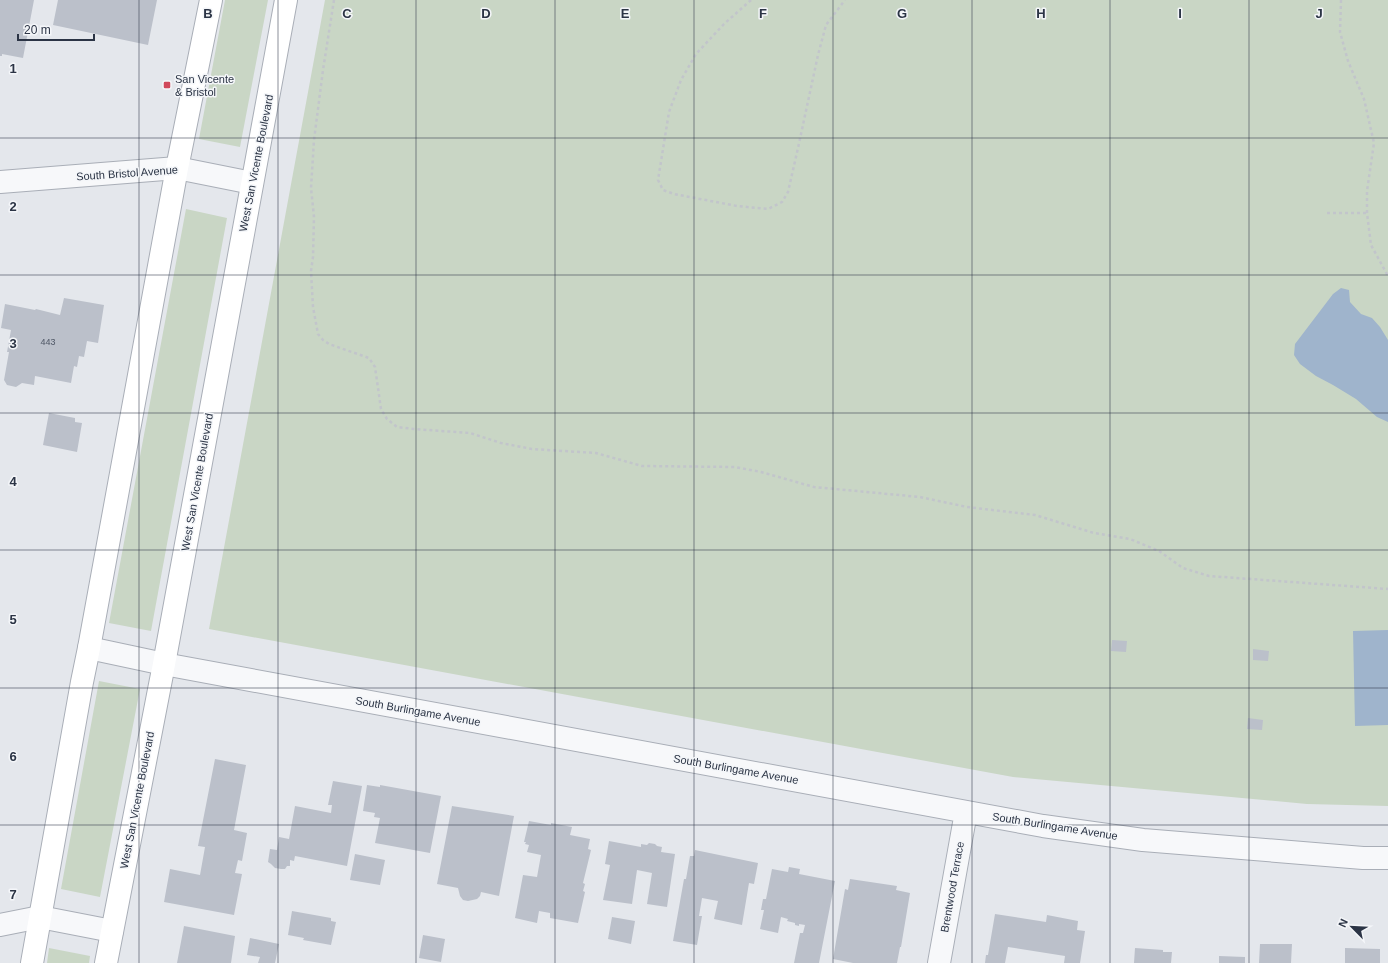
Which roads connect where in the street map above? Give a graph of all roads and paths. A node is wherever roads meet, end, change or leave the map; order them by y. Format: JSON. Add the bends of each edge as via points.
{"nodes":[{"id":1,"x":211,"y":0,"type":"edge"},
{"id":2,"x":286,"y":0,"type":"edge"},
{"id":3,"x":334,"y":0,"type":"edge"},
{"id":4,"x":751,"y":0,"type":"edge"},
{"id":5,"x":845,"y":0,"type":"edge"},
{"id":6,"x":1341,"y":0,"type":"edge"},
{"id":7,"x":177,"y":168,"type":"junction"},
{"id":8,"x":0,"y":182,"type":"edge"},
{"id":9,"x":252,"y":183,"type":"junction"},
{"id":10,"x":1327,"y":213,"type":"dead end"},
{"id":11,"x":1367,"y":213,"type":"junction"},
{"id":12,"x":1388,"y":276,"type":"edge"},
{"id":13,"x":1388,"y":589,"type":"edge"},
{"id":14,"x":89,"y":648,"type":"junction"},
{"id":15,"x":164,"y":664,"type":"junction"},
{"id":16,"x":966,"y":812,"type":"junction"},
{"id":17,"x":1388,"y":858,"type":"edge"},
{"id":18,"x":40,"y":918,"type":"junction"},
{"id":19,"x":0,"y":925,"type":"edge"},
{"id":20,"x":112,"y":930,"type":"junction"},
{"id":21,"x":32,"y":963,"type":"edge"},
{"id":22,"x":106,"y":963,"type":"edge"},
{"id":23,"x":939,"y":963,"type":"edge"}],
"edges":[{"from":1,"to":7,"type":"main road"},
{"from":2,"to":9,"type":"main road","name":"West San Vicente Boulevard"},
{"from":3,"to":13,"type":"path","via":[[317,116],[311,188],[314,217],[311,271],[313,307],[318,334],[323,340],[369,358],[375,367],[382,409],[387,419],[397,426],[470,433],[532,449],[596,454],[642,466],[735,467],[814,487],[920,498],[967,507],[1035,515],[1094,533],[1130,538],[1159,551],[1183,568],[1209,576]]},
{"from":4,"to":5,"type":"path","via":[[696,54],[681,80],[669,112],[658,180],[663,190],[737,206],[768,209],[782,202],[788,192],[826,25]]},
{"from":6,"to":11,"type":"path","via":[[1340,32],[1348,61],[1364,99],[1374,143],[1367,191]]},
{"from":7,"to":8,"type":"street","name":"South Bristol Avenue"},
{"from":7,"to":9,"type":"street","name":"South Bristol Avenue"},
{"from":7,"to":14,"type":"main road"},
{"from":9,"to":15,"type":"main road","name":"West San Vicente Boulevard"},
{"from":10,"to":11,"type":"path"},
{"from":11,"to":12,"type":"path","via":[[1371,245]]},
{"from":14,"to":15,"type":"street","name":"South Burlingame Avenue"},
{"from":14,"to":18,"type":"main road"},
{"from":15,"to":16,"type":"street","name":"South Burlingame Avenue"},
{"from":15,"to":20,"type":"main road","name":"West San Vicente Boulevard"},
{"from":16,"to":17,"type":"street","name":"South Burlingame Avenue","via":[[1143,840]]},
{"from":16,"to":23,"type":"street","name":"Brentwood Terrace"},
{"from":18,"to":19,"type":"street"},
{"from":18,"to":20,"type":"street"},
{"from":18,"to":21,"type":"main road"},
{"from":20,"to":22,"type":"main road","name":"West San Vicente Boulevard"}]}
